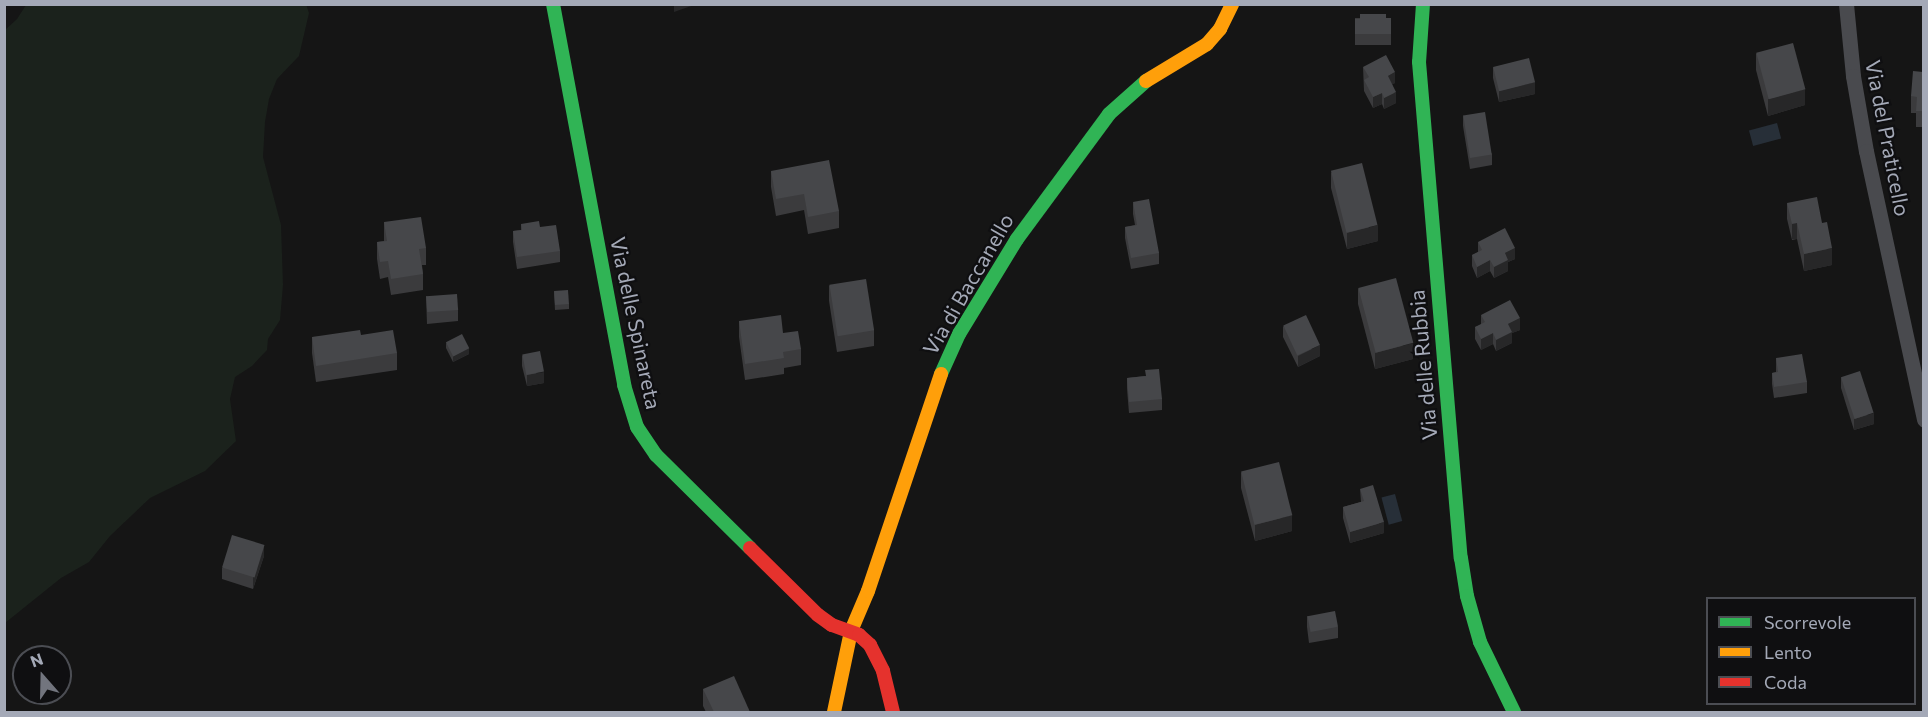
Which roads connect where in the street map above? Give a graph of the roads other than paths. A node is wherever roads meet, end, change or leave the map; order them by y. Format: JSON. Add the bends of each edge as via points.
{"nodes":[{"id":1,"x":553,"y":4,"type":"edge"},
{"id":2,"x":1232,"y":4,"type":"edge"},
{"id":3,"x":1423,"y":4,"type":"edge"},
{"id":4,"x":1846,"y":4,"type":"edge"},
{"id":5,"x":1923,"y":420,"type":"edge"},
{"id":6,"x":851,"y":632,"type":"junction"},
{"id":7,"x":834,"y":712,"type":"edge"},
{"id":8,"x":893,"y":712,"type":"edge"},
{"id":9,"x":1514,"y":712,"type":"edge"}],
"edges":[{"from":1,"to":6,"type":"street","name":"Via delle Spinareta","via":[[621,373],[637,427],[656,455],[818,615]]},
{"from":2,"to":6,"type":"street","name":"Via di Baccanello","via":[[1220,29],[1207,44],[1143,82],[1114,108],[1034,214],[989,282],[941,372]]},
{"from":3,"to":9,"type":"street","name":"Via delle Rubbia","via":[[1419,62],[1461,558],[1480,642]]},
{"from":4,"to":5,"type":"street","name":"Via del Praticello","via":[[1866,151]]},
{"from":6,"to":7,"type":"street","name":"Via di Baccanello"},
{"from":6,"to":8,"type":"street","via":[[865,639],[877,656]]}]}
